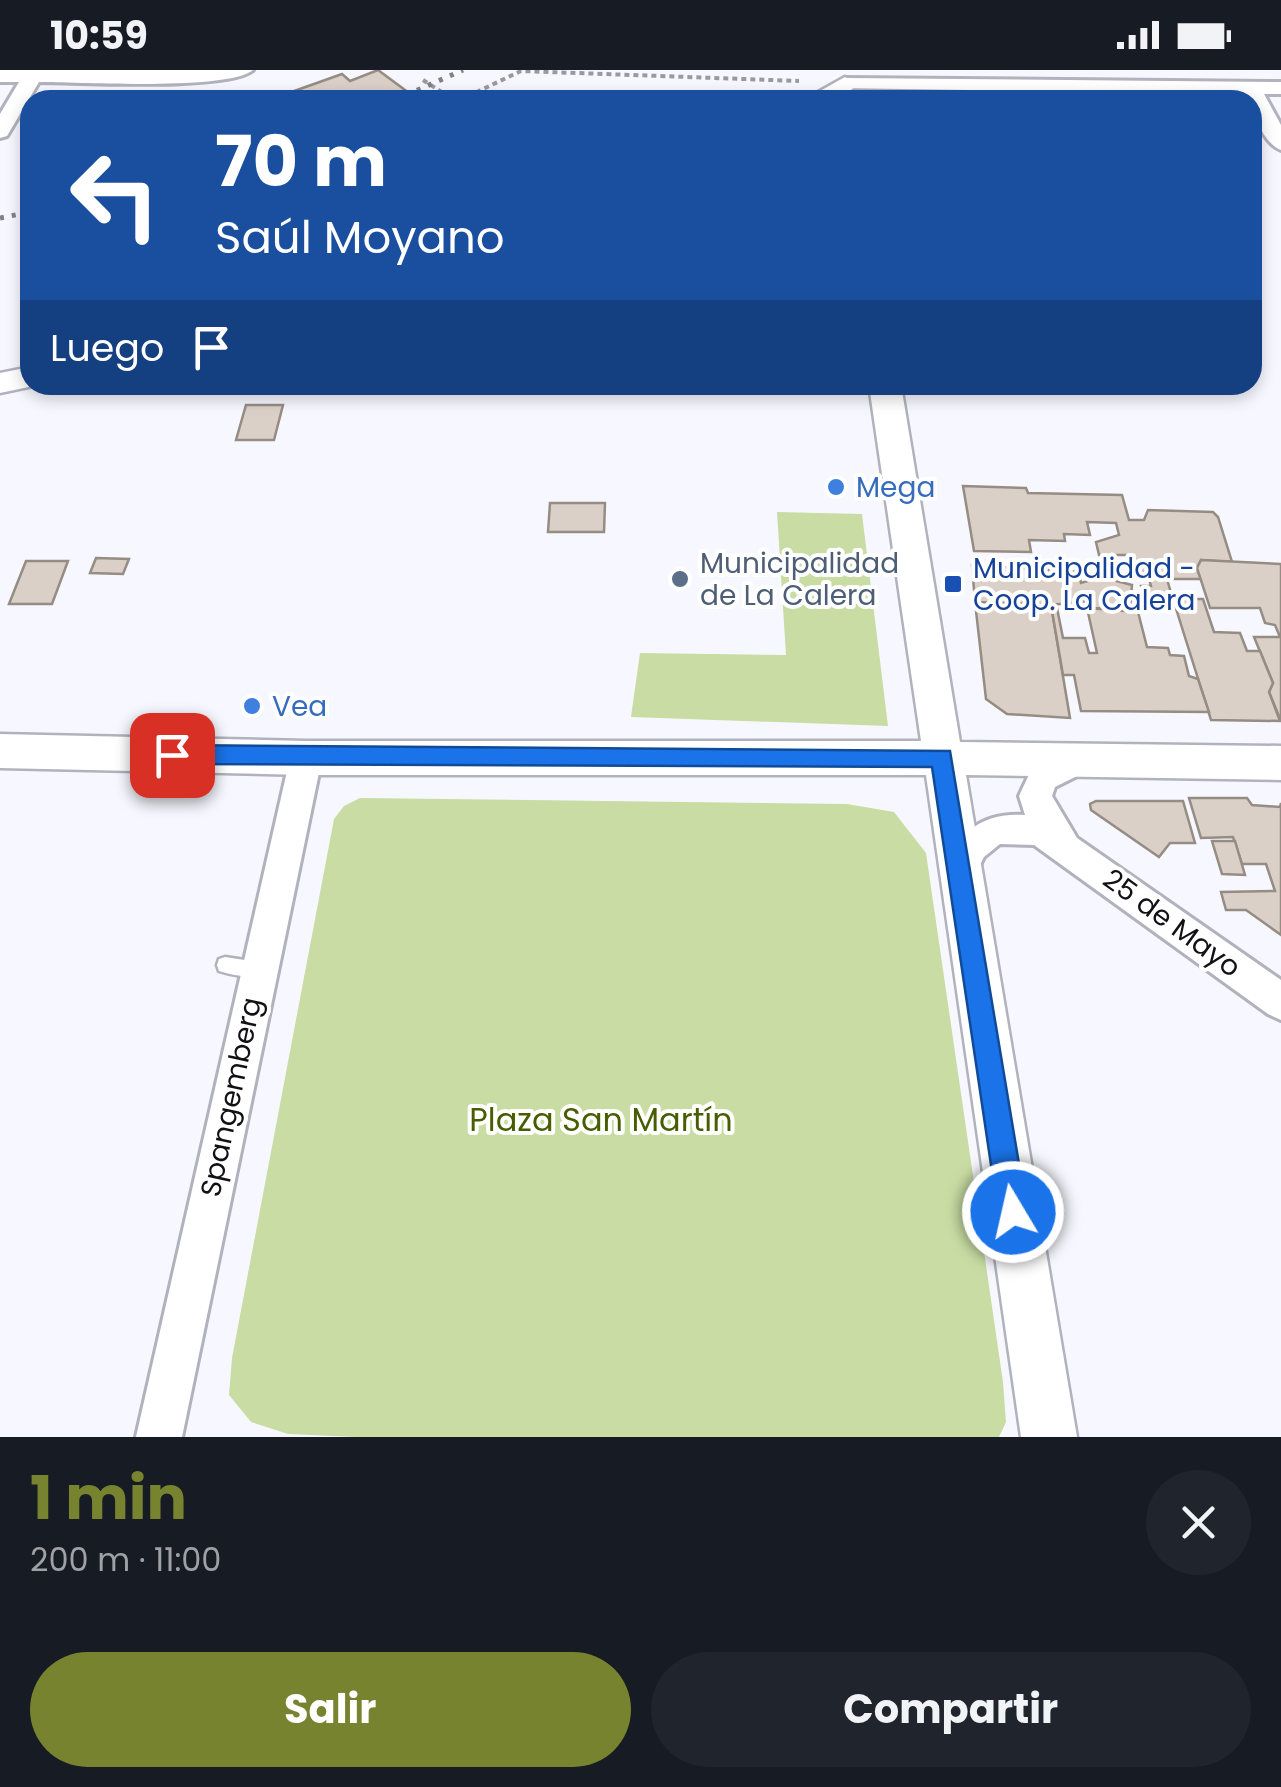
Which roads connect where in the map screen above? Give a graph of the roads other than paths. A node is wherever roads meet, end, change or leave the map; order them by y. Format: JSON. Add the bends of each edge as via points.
{"nodes":[{"id":1,"x":243,"y":70,"type":"edge"},
{"id":2,"x":34,"y":73,"type":"edge"},
{"id":3,"x":0,"y":76,"type":"edge"},
{"id":4,"x":845,"y":84,"type":"edge"},
{"id":5,"x":1250,"y":88,"type":"joint"},
{"id":6,"x":1281,"y":88,"type":"edge"},
{"id":7,"x":20,"y":97,"type":"edge"},
{"id":8,"x":1262,"y":110,"type":"edge"},
{"id":9,"x":0,"y":132,"type":"edge"},
{"id":10,"x":1281,"y":144,"type":"edge"},
{"id":11,"x":886,"y":395,"type":"edge"},
{"id":12,"x":0,"y":751,"type":"edge"},
{"id":13,"x":306,"y":758,"type":"junction"},
{"id":14,"x":942,"y":758,"type":"junction"},
{"id":15,"x":1073,"y":762,"type":"junction"},
{"id":16,"x":1281,"y":763,"type":"edge"},
{"id":17,"x":1063,"y":844,"type":"junction"},
{"id":18,"x":958,"y":873,"type":"junction"},
{"id":19,"x":1281,"y":1002,"type":"edge"},
{"id":20,"x":159,"y":1437,"type":"edge"},
{"id":21,"x":1049,"y":1437,"type":"edge"}],
"edges":[{"from":1,"to":2,"type":"street","via":[[186,77]]},
{"from":2,"to":3,"type":"street"},
{"from":4,"to":5,"type":"street"},
{"from":5,"to":6,"type":"street"},
{"from":7,"to":9,"type":"street"},
{"from":8,"to":10,"type":"street"},
{"from":11,"to":14,"type":"street"},
{"from":12,"to":13,"type":"street","via":[[202,769]]},
{"from":13,"to":14,"type":"street"},
{"from":13,"to":20,"type":"street","name":"Spangemberg","via":[[242,967]]},
{"from":14,"to":15,"type":"street"},
{"from":14,"to":18,"type":"street"},
{"from":15,"to":16,"type":"street"},
{"from":15,"to":17,"type":"street","name":"25 de Mayo","via":[[1048,770],[1038,782],[1044,820]]},
{"from":17,"to":18,"type":"street","name":"25 de Mayo","via":[[1042,832],[996,829],[967,850]]},
{"from":17,"to":19,"type":"street","name":"25 de Mayo"},
{"from":18,"to":21,"type":"street"}]}
